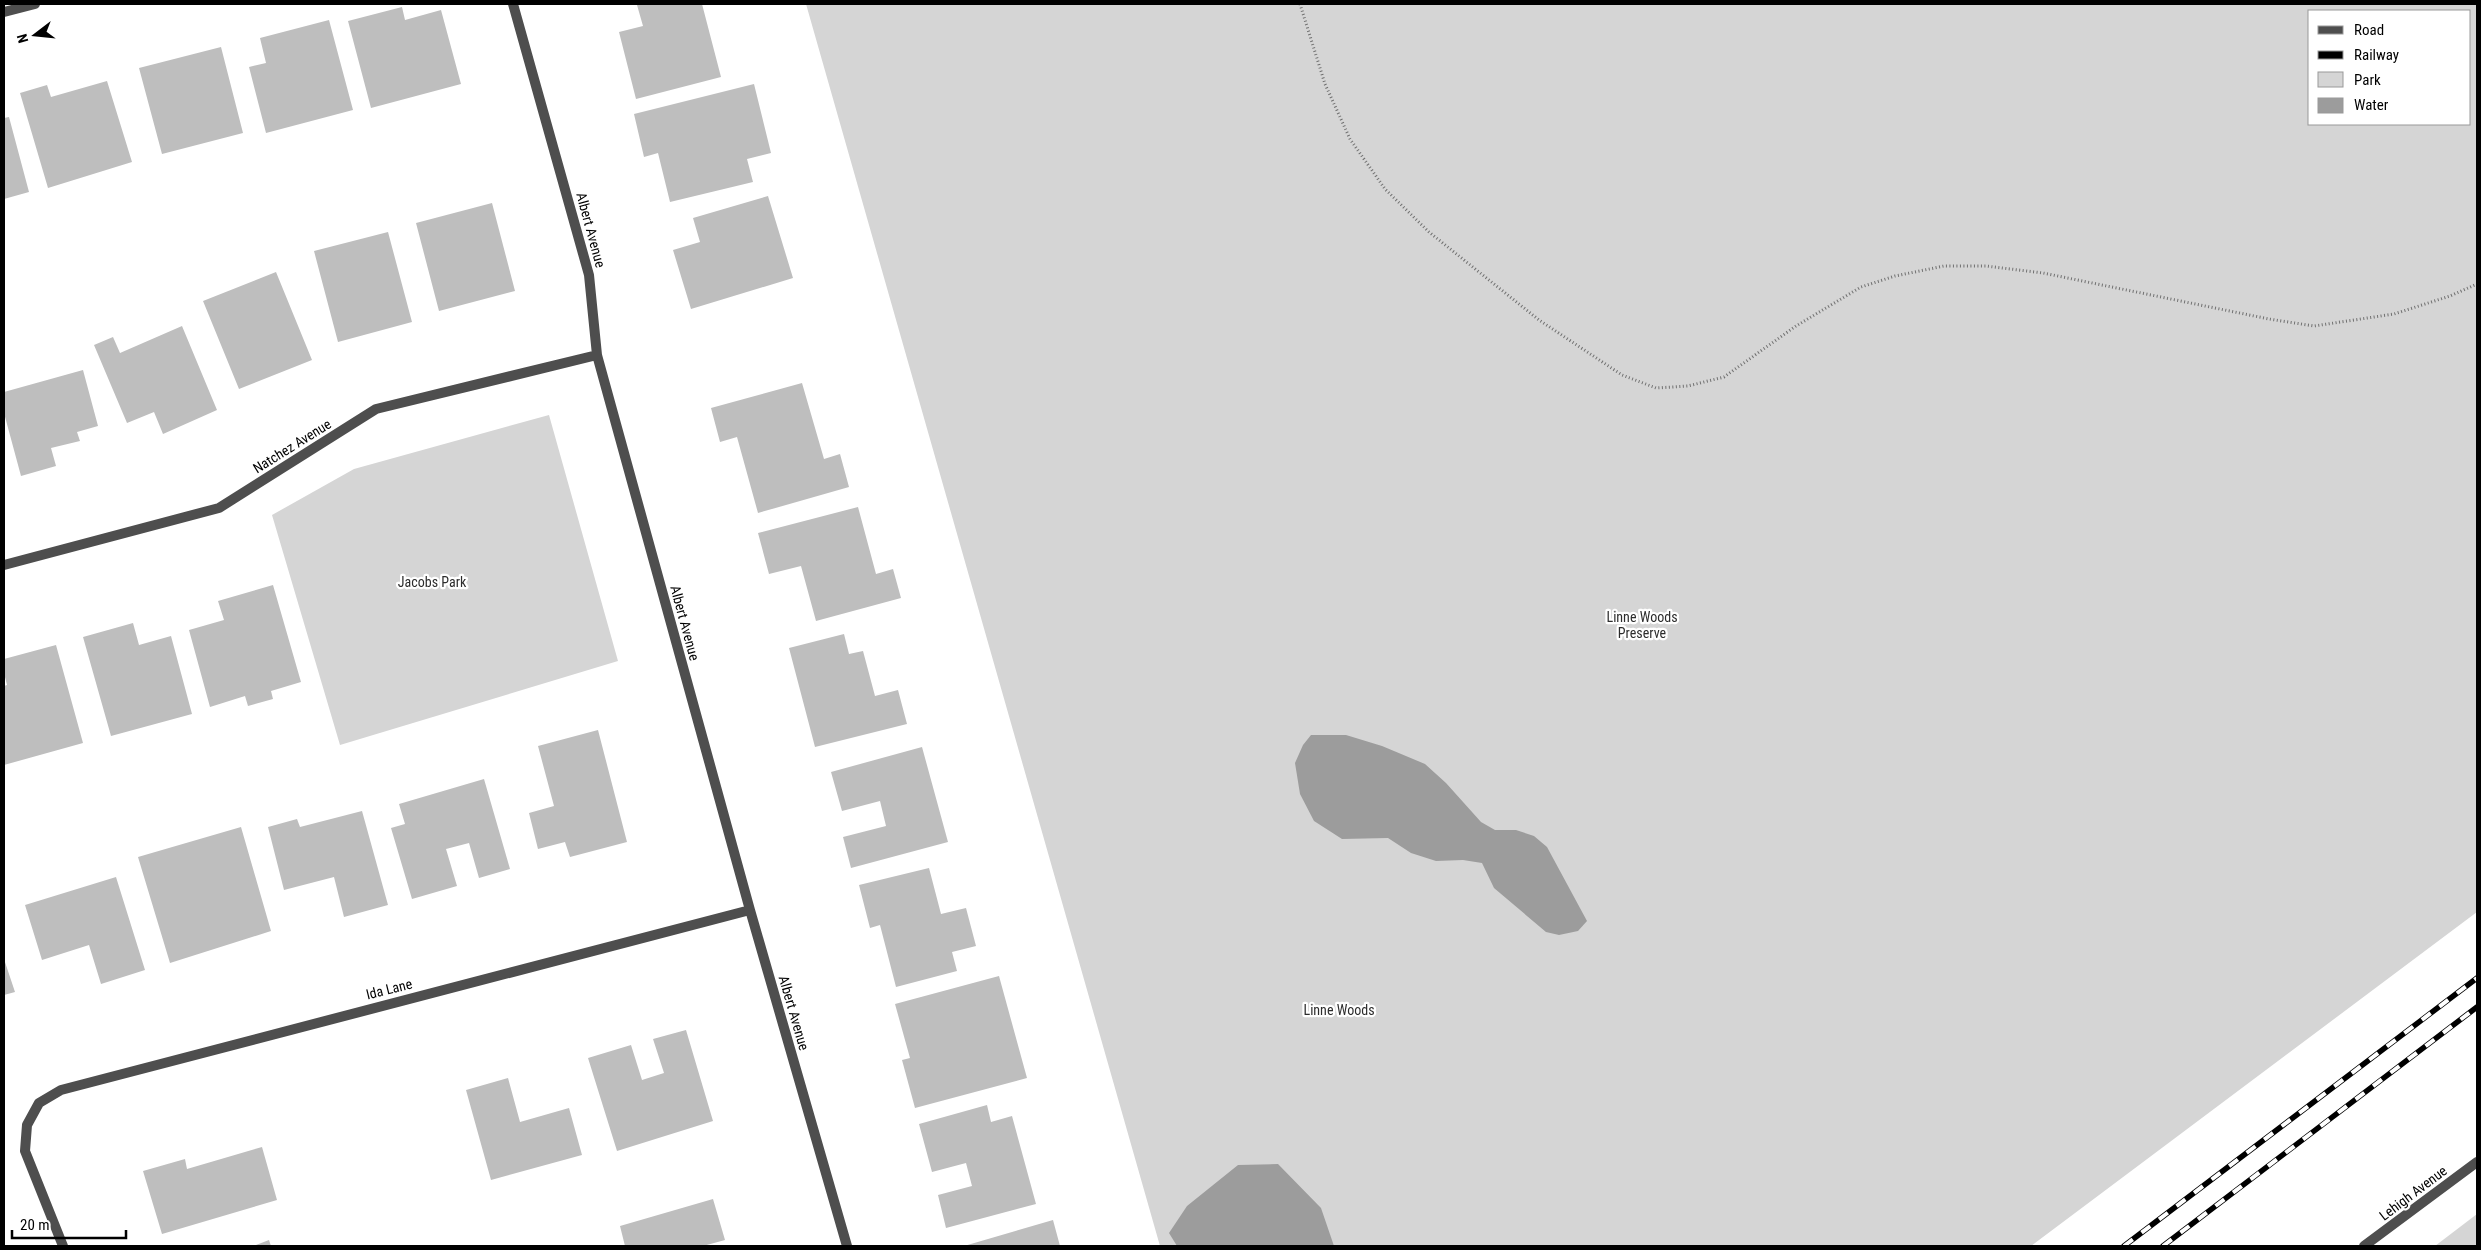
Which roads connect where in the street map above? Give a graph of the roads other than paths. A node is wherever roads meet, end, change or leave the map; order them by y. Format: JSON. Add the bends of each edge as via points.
{"nodes":[{"id":1,"x":35,"y":4,"type":"edge"},
{"id":2,"x":513,"y":4,"type":"edge"},
{"id":3,"x":4,"y":12,"type":"edge"},
{"id":4,"x":597,"y":355,"type":"junction"},
{"id":5,"x":4,"y":565,"type":"edge"},
{"id":6,"x":750,"y":910,"type":"junction"},
{"id":7,"x":2477,"y":1162,"type":"edge"},
{"id":8,"x":63,"y":1246,"type":"edge"},
{"id":9,"x":847,"y":1246,"type":"edge"},
{"id":10,"x":2364,"y":1246,"type":"edge"}],
"edges":[{"from":1,"to":3,"type":"street"},
{"from":2,"to":4,"type":"street","name":"Albert Avenue","via":[[589,274]]},
{"from":4,"to":5,"type":"street","name":"Natchez Avenue","via":[[376,409],[219,508]]},
{"from":4,"to":6,"type":"street","name":"Albert Avenue"},
{"from":6,"to":8,"type":"street","name":"Ida Lane","via":[[61,1090],[39,1103],[27,1125],[26,1150]]},
{"from":6,"to":9,"type":"street","name":"Albert Avenue"},
{"from":7,"to":10,"type":"street","name":"Lehigh Avenue"}]}
